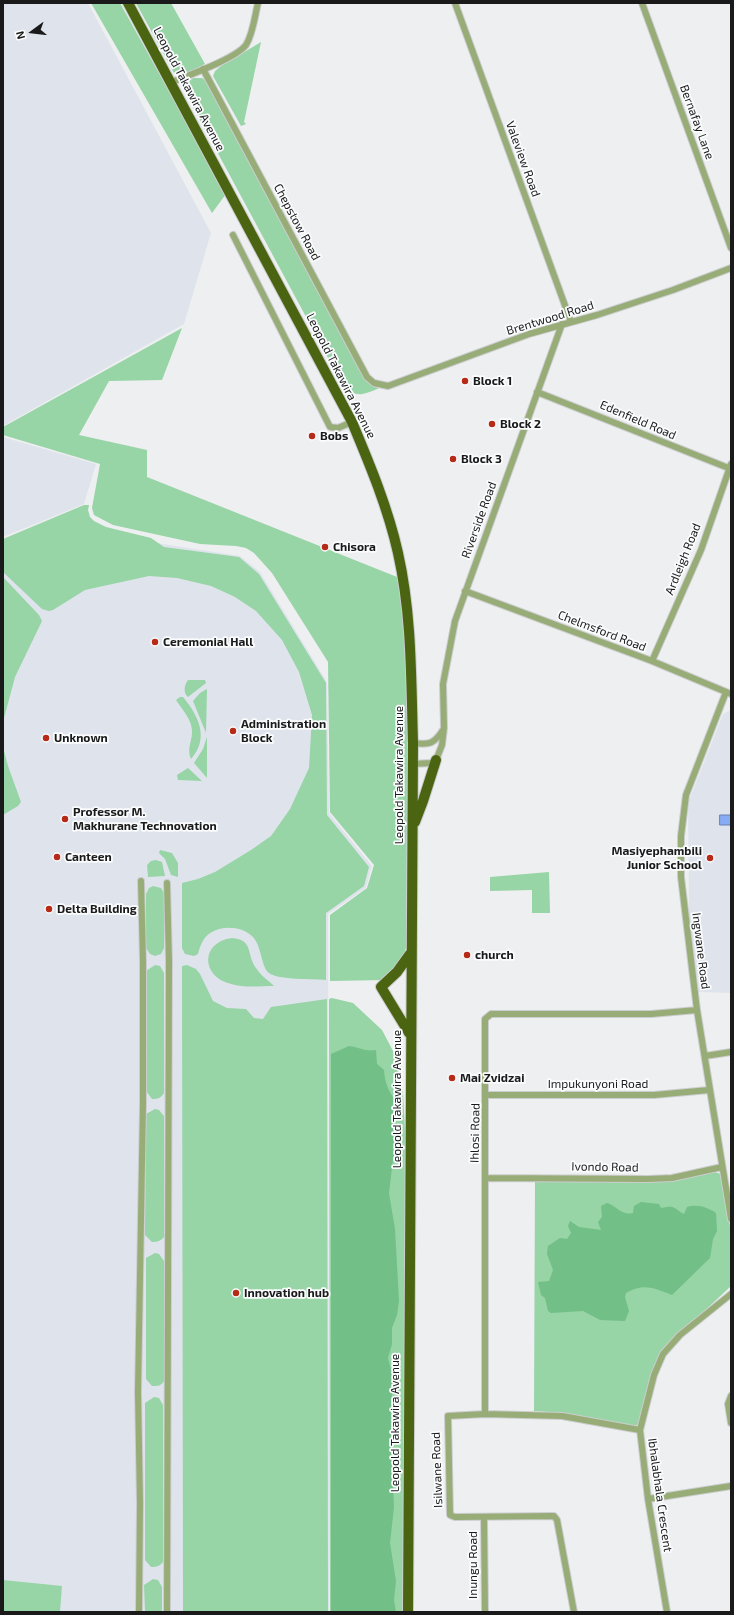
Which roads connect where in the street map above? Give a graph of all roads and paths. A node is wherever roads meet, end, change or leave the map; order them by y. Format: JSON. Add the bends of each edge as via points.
{"nodes":[{"id":1,"x":128,"y":3,"type":"edge"},
{"id":2,"x":258,"y":3,"type":"edge"},
{"id":3,"x":455,"y":3,"type":"edge"},
{"id":4,"x":642,"y":3,"type":"edge"},
{"id":5,"x":203,"y":69,"type":"junction"},
{"id":6,"x":172,"y":82,"type":"junction"},
{"id":7,"x":232,"y":235,"type":"dead end"},
{"id":8,"x":731,"y":248,"type":"edge"},
{"id":9,"x":731,"y":268,"type":"edge"},
{"id":10,"x":571,"y":322,"type":"junction"},
{"id":11,"x":562,"y":324,"type":"junction"},
{"id":12,"x":374,"y":383,"type":"joint"},
{"id":13,"x":537,"y":392,"type":"junction"},
{"id":14,"x":352,"y":422,"type":"junction"},
{"id":15,"x":730,"y":467,"type":"edge"},
{"id":16,"x":465,"y":590,"type":"junction"},
{"id":17,"x":652,"y":661,"type":"junction"},
{"id":18,"x":729,"y":693,"type":"edge"},
{"id":19,"x":444,"y":728,"type":"junction"},
{"id":20,"x":413,"y":743,"type":"junction"},
{"id":21,"x":436,"y":760,"type":"junction"},
{"id":22,"x":413,"y":764,"type":"junction"},
{"id":23,"x":413,"y":827,"type":"junction"},
{"id":24,"x":141,"y":881,"type":"dead end"},
{"id":25,"x":167,"y":883,"type":"dead end"},
{"id":26,"x":410,"y":954,"type":"junction"},
{"id":27,"x":697,"y":1010,"type":"junction"},
{"id":28,"x":411,"y":1036,"type":"junction"},
{"id":29,"x":731,"y":1052,"type":"edge"},
{"id":30,"x":705,"y":1056,"type":"junction"},
{"id":31,"x":709,"y":1090,"type":"junction"},
{"id":32,"x":487,"y":1095,"type":"junction"},
{"id":33,"x":722,"y":1168,"type":"junction"},
{"id":34,"x":486,"y":1178,"type":"junction"},
{"id":35,"x":731,"y":1219,"type":"edge"},
{"id":36,"x":731,"y":1294,"type":"edge"},
{"id":37,"x":731,"y":1396,"type":"edge"},
{"id":38,"x":485,"y":1414,"type":"junction"},
{"id":39,"x":731,"y":1423,"type":"edge"},
{"id":40,"x":640,"y":1430,"type":"junction"},
{"id":41,"x":731,"y":1486,"type":"edge"},
{"id":42,"x":648,"y":1499,"type":"junction"},
{"id":43,"x":484,"y":1517,"type":"junction"},
{"id":44,"x":139,"y":1612,"type":"edge"},
{"id":45,"x":167,"y":1612,"type":"edge"},
{"id":46,"x":408,"y":1612,"type":"edge"},
{"id":47,"x":485,"y":1612,"type":"edge"},
{"id":48,"x":574,"y":1612,"type":"edge"},
{"id":49,"x":667,"y":1612,"type":"edge"}],
"edges":[{"from":1,"to":6,"type":"highway","name":"Leopold Takawira Avenue"},
{"from":2,"to":5,"type":"street","via":[[246,45],[227,58]]},
{"from":3,"to":10,"type":"street","name":"Valeview Road"},
{"from":4,"to":8,"type":"street","name":"Bernafay Lane"},
{"from":5,"to":6,"type":"street"},
{"from":5,"to":12,"type":"street","name":"Chepstow Road","via":[[367,377]]},
{"from":6,"to":14,"type":"highway","name":"Leopold Takawira Avenue"},
{"from":7,"to":14,"type":"street","via":[[330,427],[338,428]]},
{"from":9,"to":10,"type":"street","name":"Brentwood Road"},
{"from":10,"to":11,"type":"street","name":"Brentwood Road"},
{"from":11,"to":12,"type":"street","name":"Brentwood Road","via":[[388,386]]},
{"from":11,"to":13,"type":"street","name":"Riverside Road"},
{"from":13,"to":15,"type":"street","name":"Edenfield Road"},
{"from":13,"to":16,"type":"street","name":"Riverside Road"},
{"from":14,"to":20,"type":"highway","name":"Leopold Takawira Avenue","via":[[379,487],[398,553],[409,629]]},
{"from":15,"to":17,"type":"street","name":"Ardleigh Road","via":[[701,550]]},
{"from":16,"to":17,"type":"street","name":"Chelmsford Road"},
{"from":16,"to":19,"type":"street","name":"Riverside Road","via":[[444,669]]},
{"from":17,"to":18,"type":"street","name":"Chelmsford Road"},
{"from":18,"to":27,"type":"street","name":"Ingwane Road","via":[[689,785],[681,836],[682,899]]},
{"from":19,"to":20,"type":"street","via":[[431,743]]},
{"from":19,"to":21,"type":"street","name":"Riverside Road","via":[[442,745]]},
{"from":20,"to":22,"type":"highway","name":"Leopold Takawira Avenue"},
{"from":21,"to":22,"type":"street","via":[[425,764]]},
{"from":21,"to":23,"type":"highway"},
{"from":22,"to":23,"type":"highway","name":"Leopold Takawira Avenue"},
{"from":23,"to":26,"type":"highway","name":"Leopold Takawira Avenue"},
{"from":24,"to":44,"type":"street","via":[[143,1103],[138,1392]]},
{"from":25,"to":45,"type":"street"},
{"from":26,"to":28,"type":"highway","name":"Leopold Takawira Avenue"},
{"from":26,"to":28,"type":"highway","via":[[394,976],[381,987]]},
{"from":27,"to":30,"type":"street","name":"Ingwane Road"},
{"from":27,"to":32,"type":"street","name":"Ihlosi Road","via":[[651,1014],[491,1014],[486,1019]]},
{"from":28,"to":46,"type":"highway","name":"Leopold Takawira Avenue"},
{"from":29,"to":30,"type":"street"},
{"from":30,"to":31,"type":"street","name":"Ingwane Road"},
{"from":31,"to":32,"type":"street","name":"Impukunyoni Road","via":[[654,1095]]},
{"from":31,"to":33,"type":"street","name":"Ingwane Road"},
{"from":32,"to":34,"type":"street","name":"Ihlosi Road"},
{"from":33,"to":34,"type":"street","name":"Ivondo Road","via":[[672,1178]]},
{"from":33,"to":35,"type":"street","name":"Ingwane Road"},
{"from":34,"to":38,"type":"street","name":"Ihlosi Road"},
{"from":36,"to":40,"type":"street","name":"Ibhalabhala Crescent","via":[[680,1335],[664,1354],[654,1375]]},
{"from":37,"to":39,"type":"street","via":[[728,1404]]},
{"from":38,"to":40,"type":"street","name":"Isilwane Road","via":[[562,1416]]},
{"from":38,"to":43,"type":"street","name":"Isilwane Road","via":[[451,1414],[447,1420],[450,1514],[455,1517]]},
{"from":40,"to":42,"type":"street","name":"Ibhalabhala Crescent"},
{"from":41,"to":42,"type":"street"},
{"from":42,"to":49,"type":"street","name":"Ibhalabhala Crescent"},
{"from":43,"to":47,"type":"street","name":"Inungu Road"},
{"from":43,"to":48,"type":"street","name":"Isilwane Road","via":[[554,1516],[557,1520]]}]}
